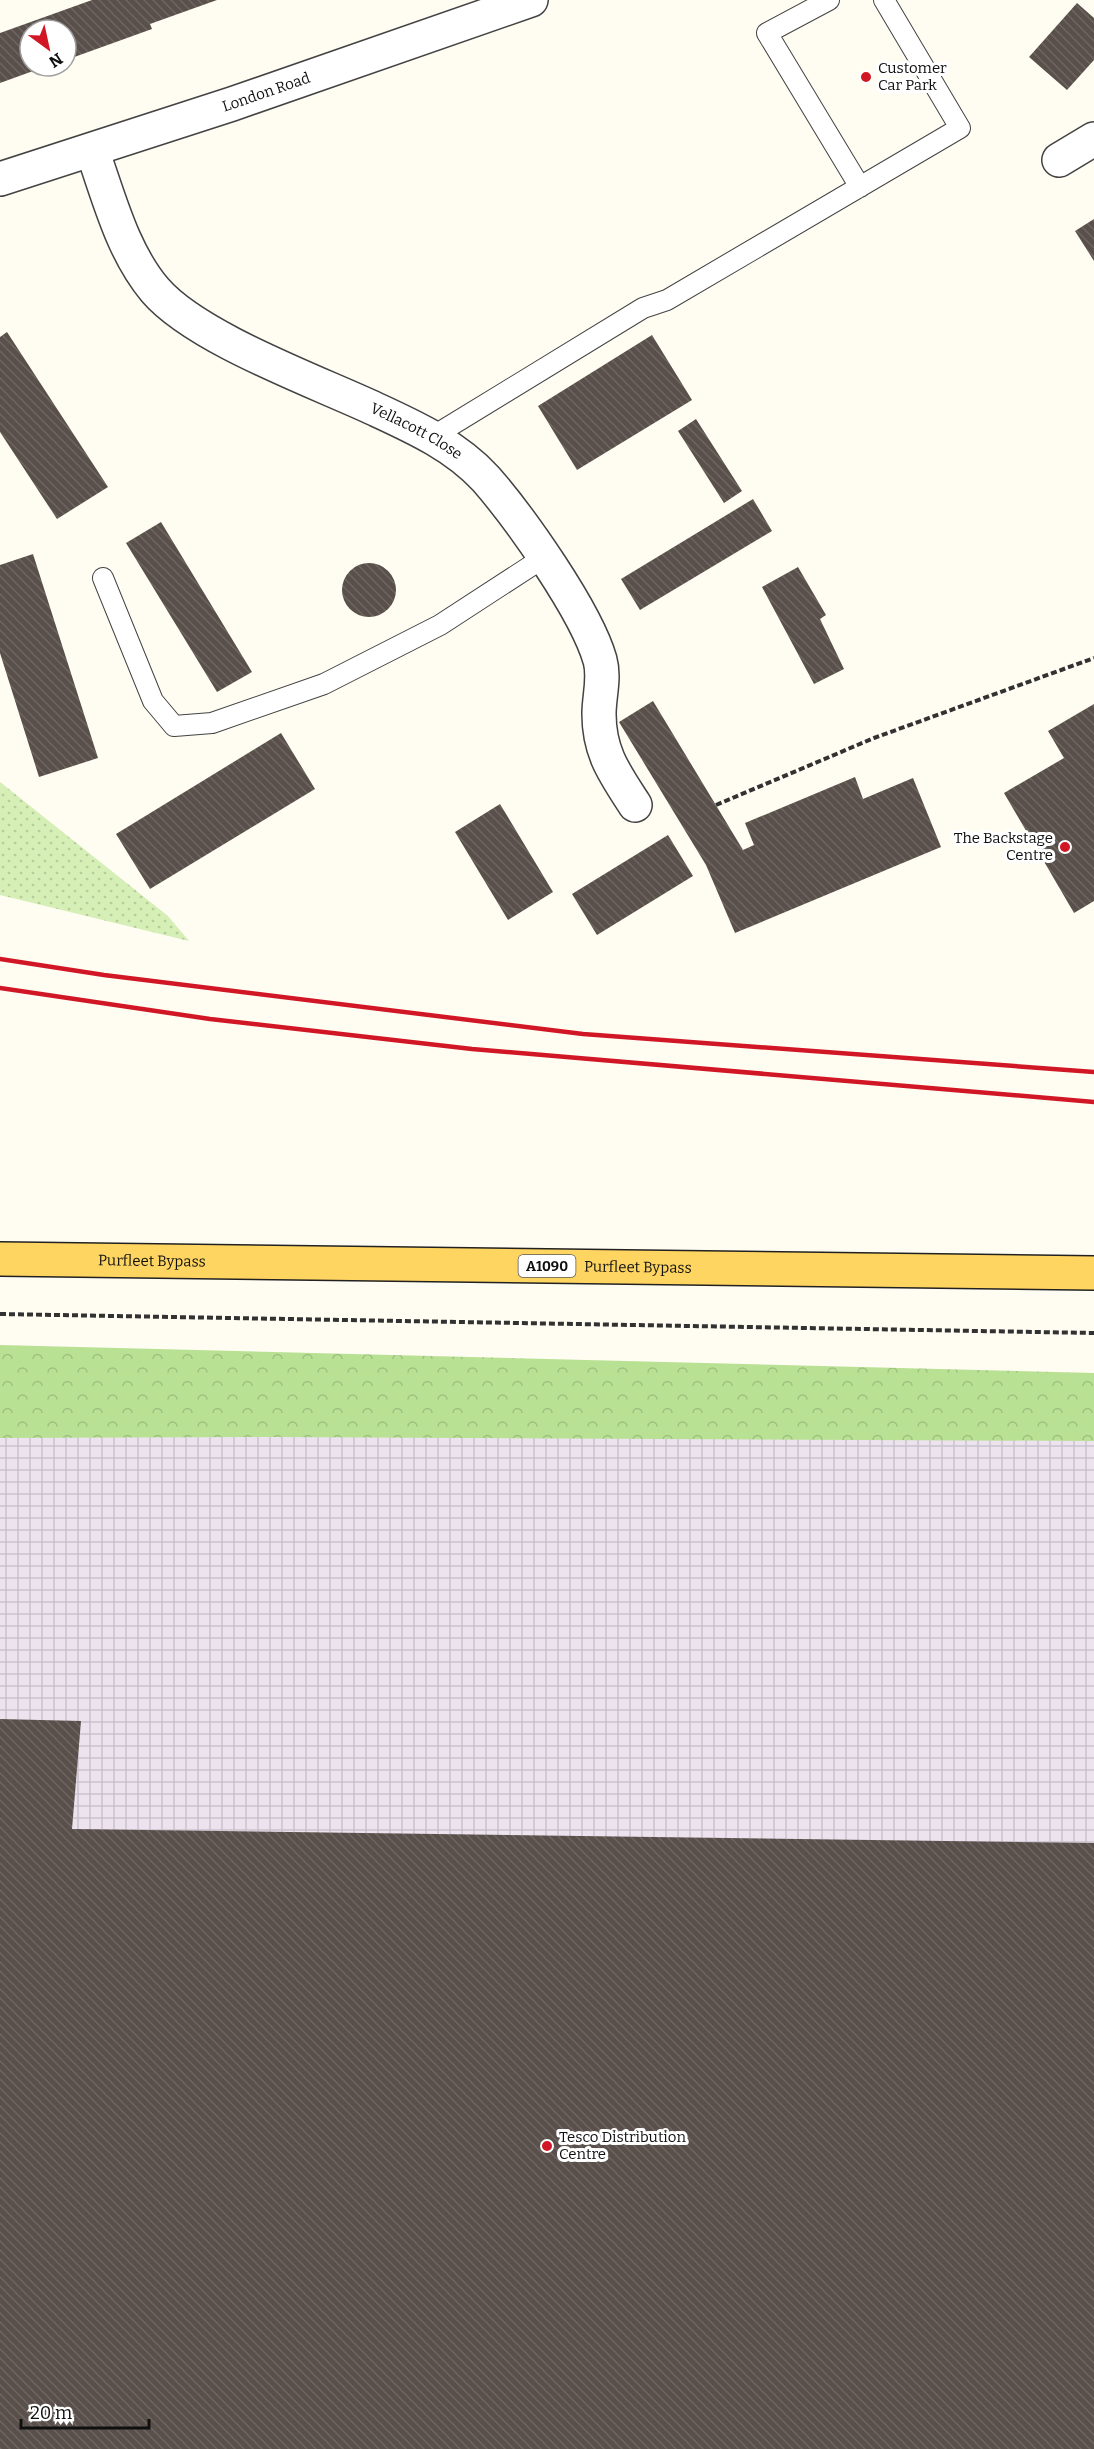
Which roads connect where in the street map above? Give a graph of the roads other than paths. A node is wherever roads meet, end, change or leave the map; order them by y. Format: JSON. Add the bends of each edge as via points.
{"nodes":[{"id":1,"x":531,"y":0,"type":"edge"},
{"id":2,"x":829,"y":0,"type":"edge"},
{"id":3,"x":884,"y":0,"type":"edge"},
{"id":4,"x":1094,"y":139,"type":"edge"},
{"id":5,"x":92,"y":150,"type":"junction"},
{"id":6,"x":1059,"y":160,"type":"dead end"},
{"id":7,"x":0,"y":179,"type":"edge"},
{"id":8,"x":860,"y":187,"type":"junction"},
{"id":9,"x":432,"y":438,"type":"junction"},
{"id":10,"x":543,"y":558,"type":"junction"},
{"id":11,"x":103,"y":578,"type":"dead end"},
{"id":12,"x":635,"y":805,"type":"dead end"},
{"id":13,"x":0,"y":1259,"type":"edge"},
{"id":14,"x":1094,"y":1273,"type":"edge"}],
"edges":[{"from":1,"to":5,"type":"street","name":"London Road"},
{"from":2,"to":8,"type":"lane","via":[[767,33]]},
{"from":3,"to":8,"type":"lane","via":[[960,128]]},
{"from":4,"to":6,"type":"street"},
{"from":5,"to":7,"type":"street","name":"London Road"},
{"from":5,"to":9,"type":"street","name":"Vellacott Close","via":[[136,263],[155,290],[179,312],[242,347]]},
{"from":8,"to":9,"type":"lane","via":[[668,300],[643,308]]},
{"from":9,"to":10,"type":"street","name":"Vellacott Close","via":[[467,460],[486,479]]},
{"from":10,"to":11,"type":"lane","via":[[440,625],[324,684],[212,723],[174,726],[153,701]]},
{"from":10,"to":12,"type":"street","name":"Vellacott Close","via":[[580,618],[600,660],[604,756]]},
{"from":13,"to":14,"type":"main road","name":"Purfleet Bypass","number":"A1090"}]}
